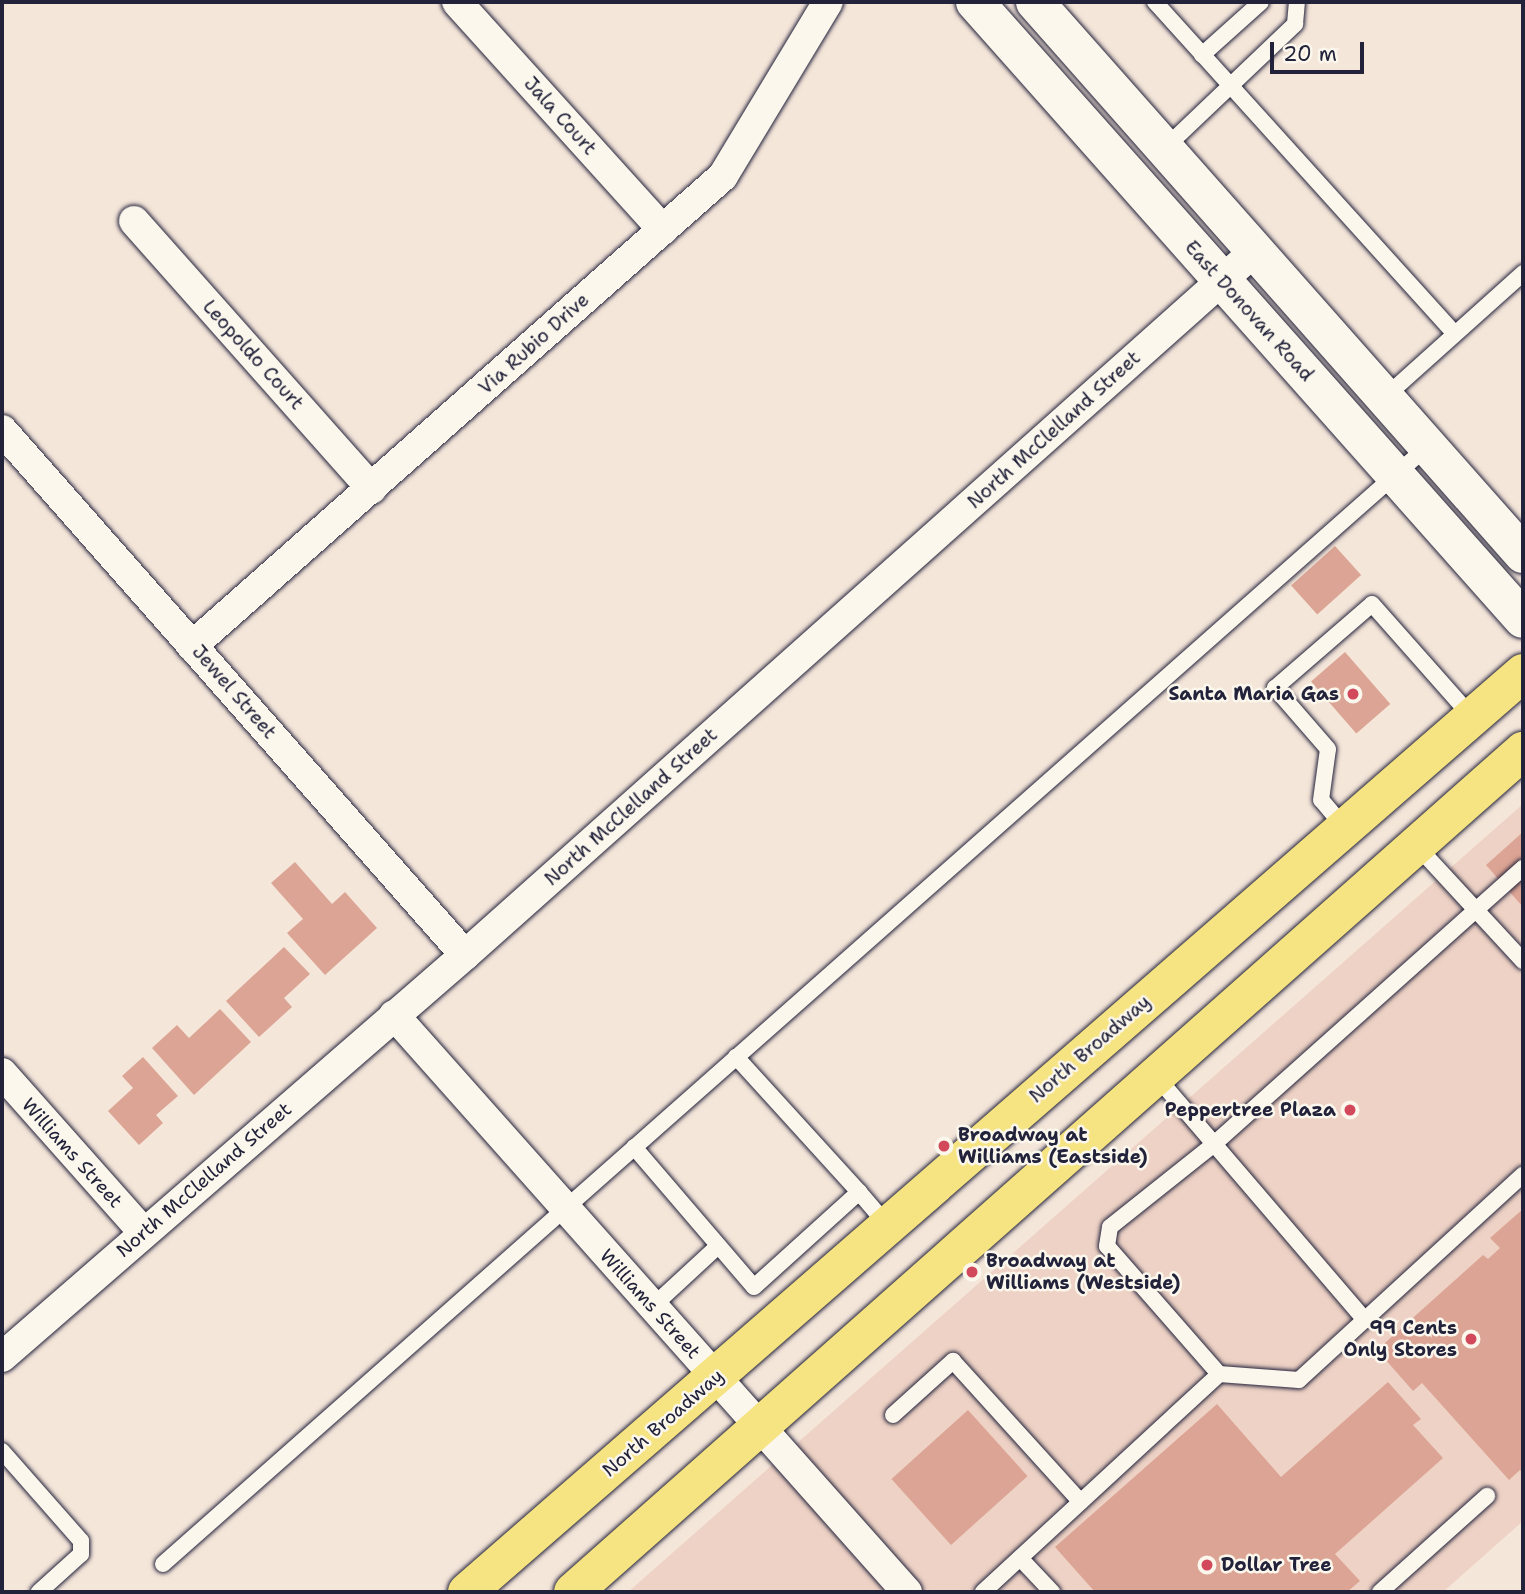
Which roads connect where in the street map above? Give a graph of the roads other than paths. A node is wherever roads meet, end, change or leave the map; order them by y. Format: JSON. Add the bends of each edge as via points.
{"nodes":[{"id":1,"x":457,"y":2,"type":"edge"},
{"id":2,"x":828,"y":2,"type":"edge"},
{"id":3,"x":975,"y":2,"type":"edge"},
{"id":4,"x":1035,"y":2,"type":"edge"},
{"id":5,"x":1155,"y":2,"type":"edge"},
{"id":6,"x":1261,"y":2,"type":"edge"},
{"id":7,"x":1297,"y":2,"type":"edge"},
{"id":8,"x":1202,"y":55,"type":"junction"},
{"id":9,"x":1232,"y":87,"type":"junction"},
{"id":10,"x":1165,"y":148,"type":"junction"},
{"id":11,"x":134,"y":220,"type":"dead end"},
{"id":12,"x":663,"y":230,"type":"junction"},
{"id":13,"x":1255,"y":251,"type":"junction"},
{"id":14,"x":1523,"y":273,"type":"edge"},
{"id":15,"x":1222,"y":280,"type":"junction"},
{"id":16,"x":1455,"y":334,"type":"junction"},
{"id":17,"x":1385,"y":397,"type":"junction"},
{"id":18,"x":2,"y":430,"type":"edge"},
{"id":19,"x":1428,"y":446,"type":"junction"},
{"id":20,"x":1396,"y":476,"type":"junction"},
{"id":21,"x":372,"y":489,"type":"junction"},
{"id":22,"x":1523,"y":554,"type":"edge"},
{"id":23,"x":1523,"y":620,"type":"edge"},
{"id":24,"x":192,"y":646,"type":"junction"},
{"id":25,"x":1523,"y":673,"type":"edge"},
{"id":26,"x":1471,"y":716,"type":"junction"},
{"id":27,"x":1523,"y":751,"type":"edge"},
{"id":28,"x":1344,"y":827,"type":"junction"},
{"id":29,"x":1416,"y":845,"type":"junction"},
{"id":30,"x":1523,"y":868,"type":"edge"},
{"id":31,"x":1476,"y":911,"type":"junction"},
{"id":32,"x":465,"y":955,"type":"junction"},
{"id":33,"x":1523,"y":961,"type":"edge"},
{"id":34,"x":394,"y":1015,"type":"junction"},
{"id":35,"x":736,"y":1057,"type":"junction"},
{"id":36,"x":2,"y":1073,"type":"edge"},
{"id":37,"x":1154,"y":1075,"type":"junction"},
{"id":38,"x":1213,"y":1145,"type":"junction"},
{"id":39,"x":634,"y":1147,"type":"junction"},
{"id":40,"x":1523,"y":1175,"type":"edge"},
{"id":41,"x":859,"y":1192,"type":"junction"},
{"id":42,"x":565,"y":1208,"type":"junction"},
{"id":43,"x":888,"y":1226,"type":"junction"},
{"id":44,"x":143,"y":1232,"type":"junction"},
{"id":45,"x":718,"y":1246,"type":"junction"},
{"id":46,"x":652,"y":1307,"type":"junction"},
{"id":47,"x":1365,"y":1320,"type":"junction"},
{"id":48,"x":2,"y":1357,"type":"edge"},
{"id":49,"x":1219,"y":1374,"type":"junction"},
{"id":50,"x":715,"y":1377,"type":"junction"},
{"id":51,"x":893,"y":1415,"type":"dead end"},
{"id":52,"x":757,"y":1425,"type":"junction"},
{"id":53,"x":2,"y":1451,"type":"edge"},
{"id":54,"x":1487,"y":1496,"type":"dead end"},
{"id":55,"x":1082,"y":1502,"type":"junction"},
{"id":56,"x":1020,"y":1558,"type":"junction"},
{"id":57,"x":163,"y":1564,"type":"dead end"},
{"id":58,"x":39,"y":1592,"type":"edge"},
{"id":59,"x":467,"y":1592,"type":"edge"},
{"id":60,"x":573,"y":1592,"type":"edge"},
{"id":61,"x":906,"y":1592,"type":"edge"},
{"id":62,"x":983,"y":1592,"type":"edge"},
{"id":63,"x":1052,"y":1592,"type":"edge"},
{"id":64,"x":1380,"y":1592,"type":"edge"}],
"edges":[{"from":1,"to":12,"type":"street","name":"Jala Court"},
{"from":2,"to":12,"type":"street","name":"Via Rubio Drive","via":[[723,176]]},
{"from":3,"to":15,"type":"main road","name":"East Donovan Road"},
{"from":4,"to":10,"type":"main road"},
{"from":5,"to":8,"type":"lane"},
{"from":6,"to":8,"type":"lane"},
{"from":7,"to":9,"type":"lane","via":[[1295,24]]},
{"from":8,"to":9,"type":"lane"},
{"from":9,"to":10,"type":"lane"},
{"from":9,"to":16,"type":"lane"},
{"from":10,"to":13,"type":"main road"},
{"from":11,"to":21,"type":"street","name":"Leopoldo Court"},
{"from":12,"to":21,"type":"street","name":"Via Rubio Drive"},
{"from":13,"to":15,"type":"street","name":"North McClelland Street"},
{"from":13,"to":17,"type":"main road"},
{"from":14,"to":16,"type":"lane"},
{"from":15,"to":20,"type":"main road","name":"East Donovan Road"},
{"from":15,"to":32,"type":"street","name":"North McClelland Street"},
{"from":16,"to":17,"type":"lane"},
{"from":17,"to":19,"type":"main road"},
{"from":18,"to":24,"type":"street","name":"Jewel Street"},
{"from":19,"to":20,"type":"lane"},
{"from":19,"to":22,"type":"main road"},
{"from":20,"to":23,"type":"main road","name":"East Donovan Road"},
{"from":20,"to":35,"type":"lane"},
{"from":21,"to":24,"type":"street","name":"Via Rubio Drive"},
{"from":24,"to":32,"type":"street","name":"Jewel Street"},
{"from":25,"to":26,"type":"main road","name":"North Broadway"},
{"from":26,"to":28,"type":"main road","name":"North Broadway"},
{"from":26,"to":28,"type":"lane","via":[[1371,604],[1275,688],[1328,749],[1321,800]]},
{"from":27,"to":29,"type":"main road"},
{"from":28,"to":43,"type":"main road","name":"North Broadway"},
{"from":29,"to":31,"type":"lane"},
{"from":29,"to":37,"type":"main road"},
{"from":30,"to":31,"type":"lane"},
{"from":31,"to":33,"type":"lane"},
{"from":31,"to":38,"type":"lane"},
{"from":32,"to":34,"type":"street","name":"North McClelland Street"},
{"from":34,"to":42,"type":"street","name":"Williams Street"},
{"from":34,"to":44,"type":"street","name":"North McClelland Street"},
{"from":35,"to":39,"type":"lane"},
{"from":35,"to":41,"type":"lane"},
{"from":36,"to":44,"type":"street","name":"Williams Street"},
{"from":37,"to":38,"type":"lane"},
{"from":37,"to":52,"type":"main road"},
{"from":38,"to":47,"type":"lane"},
{"from":38,"to":49,"type":"lane","via":[[1110,1227],[1107,1246]]},
{"from":39,"to":42,"type":"lane"},
{"from":39,"to":45,"type":"lane"},
{"from":40,"to":47,"type":"lane"},
{"from":41,"to":43,"type":"lane"},
{"from":41,"to":45,"type":"lane","via":[[754,1287]]},
{"from":42,"to":46,"type":"street","name":"Williams Street"},
{"from":42,"to":57,"type":"lane"},
{"from":43,"to":50,"type":"main road","name":"North Broadway"},
{"from":44,"to":48,"type":"street","name":"North McClelland Street"},
{"from":45,"to":46,"type":"lane"},
{"from":46,"to":50,"type":"street","name":"Williams Street"},
{"from":47,"to":49,"type":"lane","via":[[1299,1380]]},
{"from":49,"to":55,"type":"lane"},
{"from":50,"to":52,"type":"street","name":"Williams Street"},
{"from":50,"to":59,"type":"main road","name":"North Broadway"},
{"from":51,"to":55,"type":"lane","via":[[953,1361]]},
{"from":52,"to":60,"type":"main road"},
{"from":52,"to":61,"type":"street","name":"Williams Street"},
{"from":53,"to":58,"type":"lane","via":[[81,1541],[81,1554]]},
{"from":54,"to":64,"type":"lane"},
{"from":55,"to":56,"type":"lane"},
{"from":56,"to":62,"type":"lane"},
{"from":56,"to":63,"type":"lane"}]}
